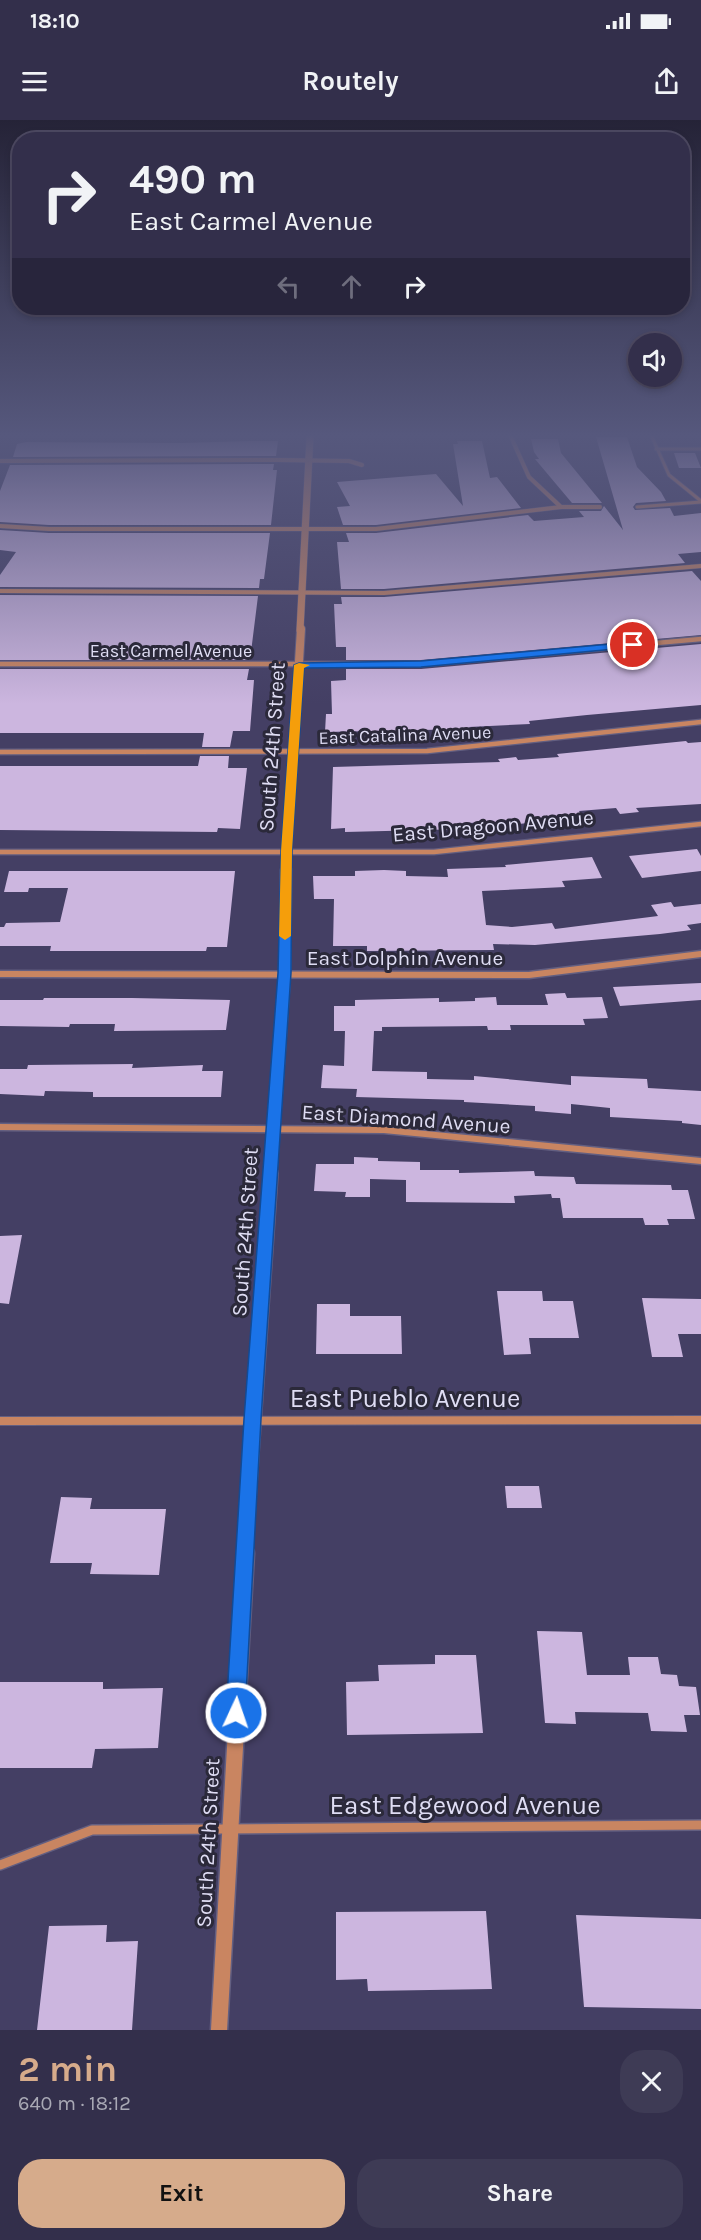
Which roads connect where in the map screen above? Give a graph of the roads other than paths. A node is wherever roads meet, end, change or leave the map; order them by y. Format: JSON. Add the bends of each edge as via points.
{"nodes":[{"id":1,"x":8,"y":526,"type":"edge"},
{"id":2,"x":307,"y":526,"type":"edge"},
{"id":3,"x":400,"y":526,"type":"edge"},
{"id":4,"x":307,"y":531,"type":"junction"},
{"id":5,"x":701,"y":566,"type":"edge"},
{"id":6,"x":0,"y":591,"type":"edge"},
{"id":7,"x":302,"y":593,"type":"junction"},
{"id":8,"x":701,"y":639,"type":"edge"},
{"id":9,"x":0,"y":664,"type":"edge"},
{"id":10,"x":299,"y":665,"type":"junction"},
{"id":11,"x":701,"y":722,"type":"edge"},
{"id":12,"x":0,"y":752,"type":"edge"},
{"id":13,"x":295,"y":752,"type":"junction"},
{"id":14,"x":701,"y":824,"type":"edge"},
{"id":15,"x":286,"y":851,"type":"junction"},
{"id":16,"x":0,"y":852,"type":"edge"},
{"id":17,"x":701,"y":954,"type":"edge"},
{"id":18,"x":285,"y":973,"type":"junction"},
{"id":19,"x":0,"y":974,"type":"edge"},
{"id":20,"x":0,"y":1127,"type":"edge"},
{"id":21,"x":273,"y":1128,"type":"junction"},
{"id":22,"x":701,"y":1161,"type":"edge"},
{"id":23,"x":253,"y":1419,"type":"junction"},
{"id":24,"x":701,"y":1420,"type":"edge"},
{"id":25,"x":0,"y":1421,"type":"edge"},
{"id":26,"x":701,"y":1825,"type":"edge"},
{"id":27,"x":229,"y":1827,"type":"junction"},
{"id":28,"x":0,"y":1865,"type":"edge"},
{"id":29,"x":219,"y":2030,"type":"edge"}],
"edges":[{"from":1,"to":4,"type":"street"},
{"from":2,"to":4,"type":"street","name":"South 24th Street"},
{"from":3,"to":4,"type":"street"},
{"from":4,"to":7,"type":"street","name":"South 24th Street"},
{"from":5,"to":7,"type":"street","via":[[433,590]]},
{"from":6,"to":7,"type":"street"},
{"from":7,"to":10,"type":"street","name":"South 24th Street"},
{"from":8,"to":10,"type":"street","name":"East Carmel Avenue","via":[[421,664]]},
{"from":9,"to":10,"type":"street","name":"East Carmel Avenue"},
{"from":10,"to":13,"type":"street","name":"South 24th Street"},
{"from":11,"to":13,"type":"street","name":"East Catalina Avenue","via":[[427,751]]},
{"from":12,"to":13,"type":"street","name":"East Catalina Avenue"},
{"from":13,"to":15,"type":"street","name":"South 24th Street"},
{"from":14,"to":15,"type":"street","name":"East Dragoon Avenue","via":[[434,852]]},
{"from":15,"to":16,"type":"street","name":"East Dragoon Avenue"},
{"from":15,"to":18,"type":"street","name":"South 24th Street"},
{"from":17,"to":18,"type":"street","name":"East Dolphin Avenue","via":[[529,975]]},
{"from":18,"to":19,"type":"street","name":"East Dolphin Avenue"},
{"from":18,"to":21,"type":"street","name":"South 24th Street"},
{"from":20,"to":21,"type":"street","name":"East Diamond Avenue"},
{"from":21,"to":22,"type":"street","name":"East Diamond Avenue","via":[[384,1130]]},
{"from":21,"to":23,"type":"street","name":"South 24th Street"},
{"from":23,"to":24,"type":"street","name":"East Pueblo Avenue"},
{"from":23,"to":25,"type":"street","name":"East Pueblo Avenue"},
{"from":23,"to":27,"type":"street","name":"South 24th Street"},
{"from":26,"to":27,"type":"street","name":"East Edgewood Avenue"},
{"from":27,"to":28,"type":"street","name":"East Edgewood Avenue","via":[[92,1830]]},
{"from":27,"to":29,"type":"street","name":"South 24th Street"}]}
